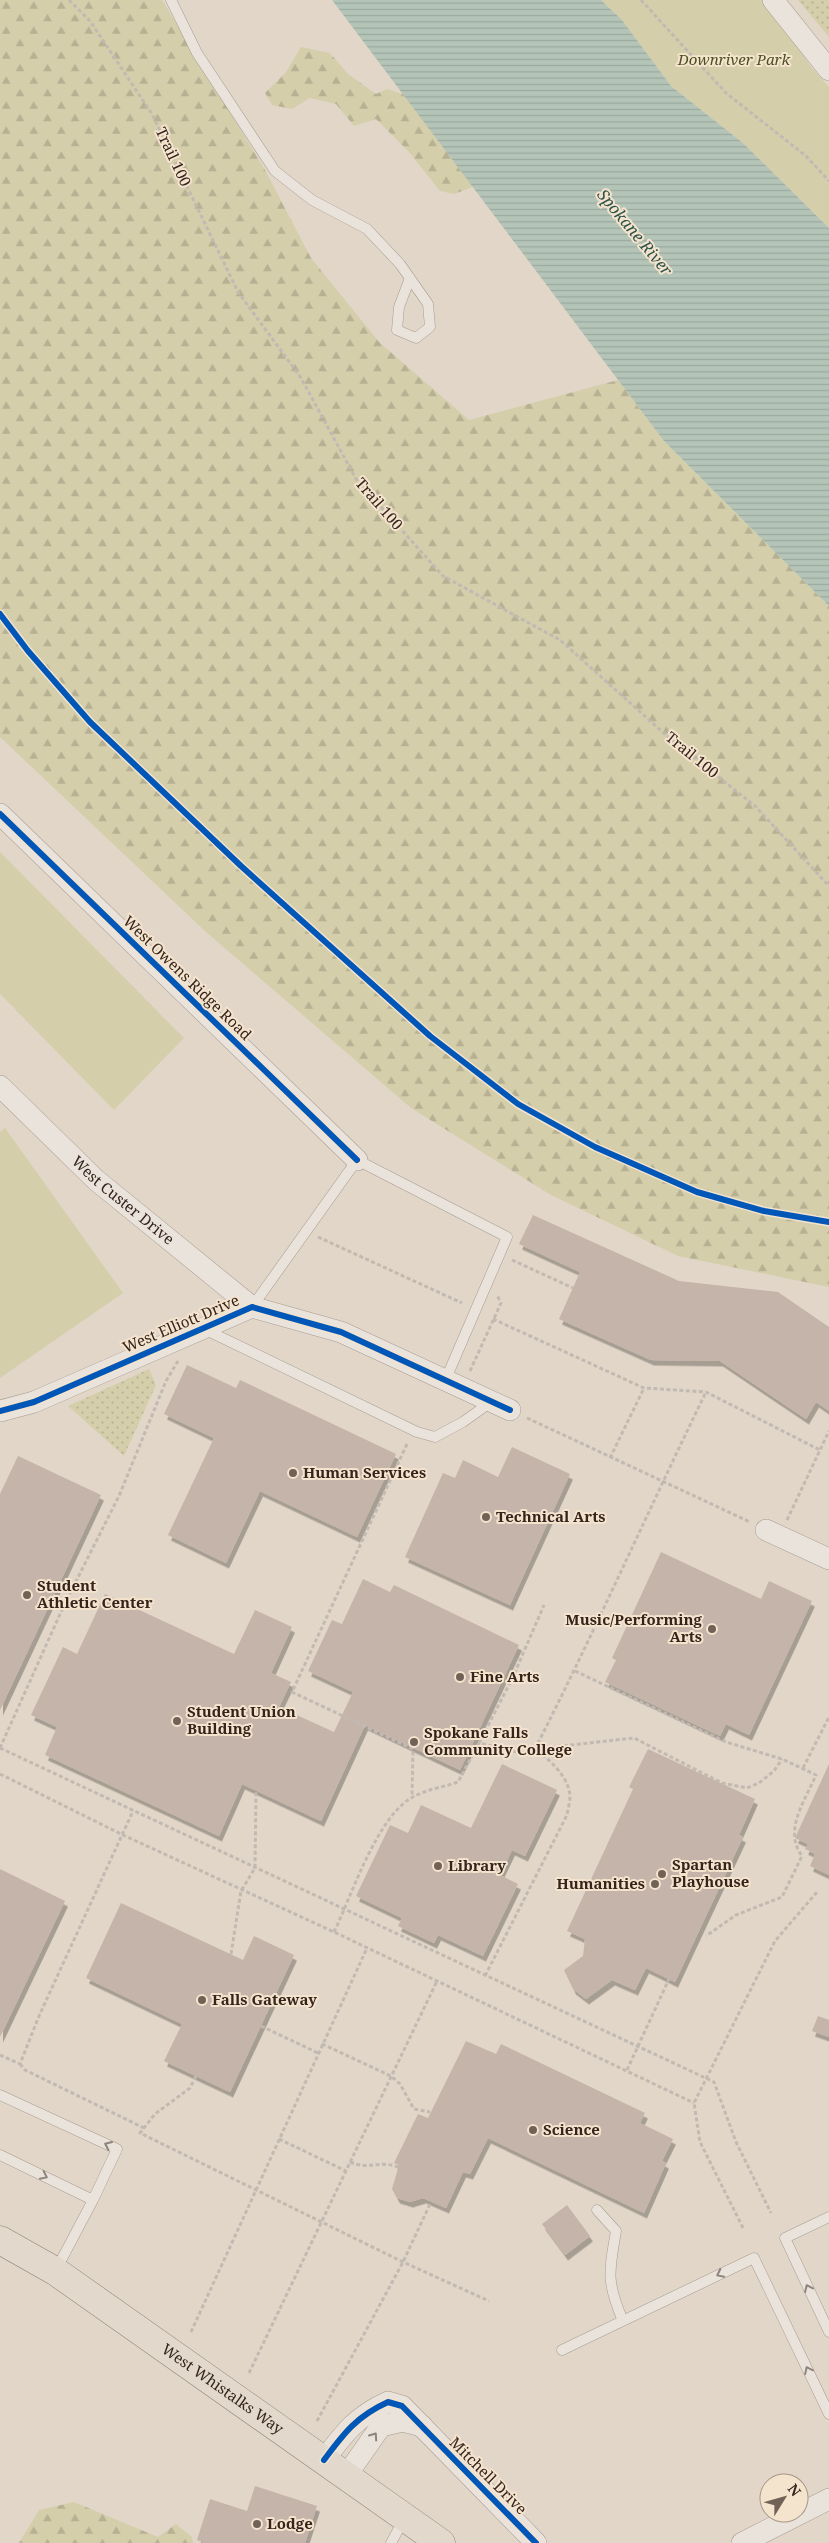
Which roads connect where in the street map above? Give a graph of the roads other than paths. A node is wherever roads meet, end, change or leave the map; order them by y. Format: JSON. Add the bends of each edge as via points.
{"nodes":[{"id":1,"x":172,"y":0,"type":"edge"},
{"id":2,"x":773,"y":0,"type":"edge"},
{"id":3,"x":829,"y":70,"type":"edge"},
{"id":4,"x":410,"y":278,"type":"junction"},
{"id":5,"x":0,"y":814,"type":"edge"},
{"id":6,"x":0,"y":1086,"type":"edge"},
{"id":7,"x":357,"y":1160,"type":"junction"},
{"id":8,"x":252,"y":1307,"type":"junction"},
{"id":9,"x":200,"y":1330,"type":"junction"},
{"id":10,"x":445,"y":1381,"type":"junction"},
{"id":11,"x":491,"y":1402,"type":"junction"},
{"id":12,"x":510,"y":1410,"type":"road end"},
{"id":13,"x":0,"y":1411,"type":"edge"},
{"id":14,"x":774,"y":1534,"type":"road end"},
{"id":15,"x":829,"y":1559,"type":"edge"},
{"id":16,"x":0,"y":2096,"type":"edge"},
{"id":17,"x":0,"y":2155,"type":"edge"},
{"id":18,"x":93,"y":2200,"type":"junction"},
{"id":19,"x":597,"y":2210,"type":"dead end"},
{"id":20,"x":829,"y":2217,"type":"edge"},
{"id":21,"x":0,"y":2240,"type":"edge"},
{"id":22,"x":55,"y":2272,"type":"junction"},
{"id":23,"x":623,"y":2321,"type":"junction"},
{"id":24,"x":829,"y":2332,"type":"edge"},
{"id":25,"x":562,"y":2350,"type":"dead end"},
{"id":26,"x":829,"y":2414,"type":"edge"},
{"id":27,"x":422,"y":2426,"type":"junction"},
{"id":28,"x":324,"y":2460,"type":"junction"},
{"id":29,"x":346,"y":2476,"type":"junction"},
{"id":30,"x":829,"y":2499,"type":"edge"},
{"id":31,"x":405,"y":2517,"type":"junction"},
{"id":32,"x":391,"y":2543,"type":"edge"},
{"id":33,"x":441,"y":2543,"type":"edge"},
{"id":34,"x":536,"y":2543,"type":"edge"},
{"id":35,"x":742,"y":2543,"type":"edge"}],
"edges":[{"from":1,"to":4,"type":"lane","via":[[197,53],[275,171],[312,200],[367,229]]},
{"from":2,"to":3,"type":"street"},
{"from":4,"to":4,"type":"lane","via":[[399,307],[397,330],[416,338],[430,327],[428,304]]},
{"from":5,"to":7,"type":"street","name":"West Owens Ridge Road"},
{"from":6,"to":8,"type":"street","name":"West Custer Drive","via":[[96,1180]]},
{"from":7,"to":8,"type":"lane"},
{"from":7,"to":10,"type":"lane","via":[[507,1237]]},
{"from":8,"to":9,"type":"street","name":"West Elliott Drive"},
{"from":8,"to":10,"type":"street","name":"West Elliott Drive","via":[[341,1332]]},
{"from":9,"to":11,"type":"lane","via":[[417,1432],[435,1437]]},
{"from":9,"to":13,"type":"street","name":"West Elliott Drive","via":[[34,1402]]},
{"from":10,"to":11,"type":"street","name":"West Elliott Drive"},
{"from":11,"to":12,"type":"street","name":"West Elliott Drive"},
{"from":14,"to":15,"type":"street"},
{"from":18,"to":16,"type":"lane","one_way":true,"via":[[117,2149]]},
{"from":17,"to":18,"type":"lane","one_way":true},
{"from":18,"to":22,"type":"lane"},
{"from":19,"to":23,"type":"lane","via":[[616,2231],[609,2271],[611,2294]]},
{"from":24,"to":20,"type":"lane","one_way":true,"via":[[785,2238]]},
{"from":21,"to":22,"type":"main road","name":"West Whistalks Way"},
{"from":22,"to":28,"type":"main road","name":"West Whistalks Way"},
{"from":23,"to":25,"type":"lane"},
{"from":26,"to":23,"type":"lane","one_way":true,"via":[[754,2258]]},
{"from":27,"to":28,"type":"street","name":"Mitchell Drive","via":[[402,2406],[388,2402],[368,2411],[350,2425]]},
{"from":29,"to":27,"type":"street","one_way":true,"via":[[381,2426],[403,2421]]},
{"from":27,"to":34,"type":"street","name":"Mitchell Drive"},
{"from":28,"to":29,"type":"main road","name":"West Whistalks Way"},
{"from":29,"to":31,"type":"main road","name":"West Whistalks Way"},
{"from":30,"to":35,"type":"street"},
{"from":31,"to":32,"type":"lane"},
{"from":31,"to":33,"type":"main road","name":"West Whistalks Way"}]}
